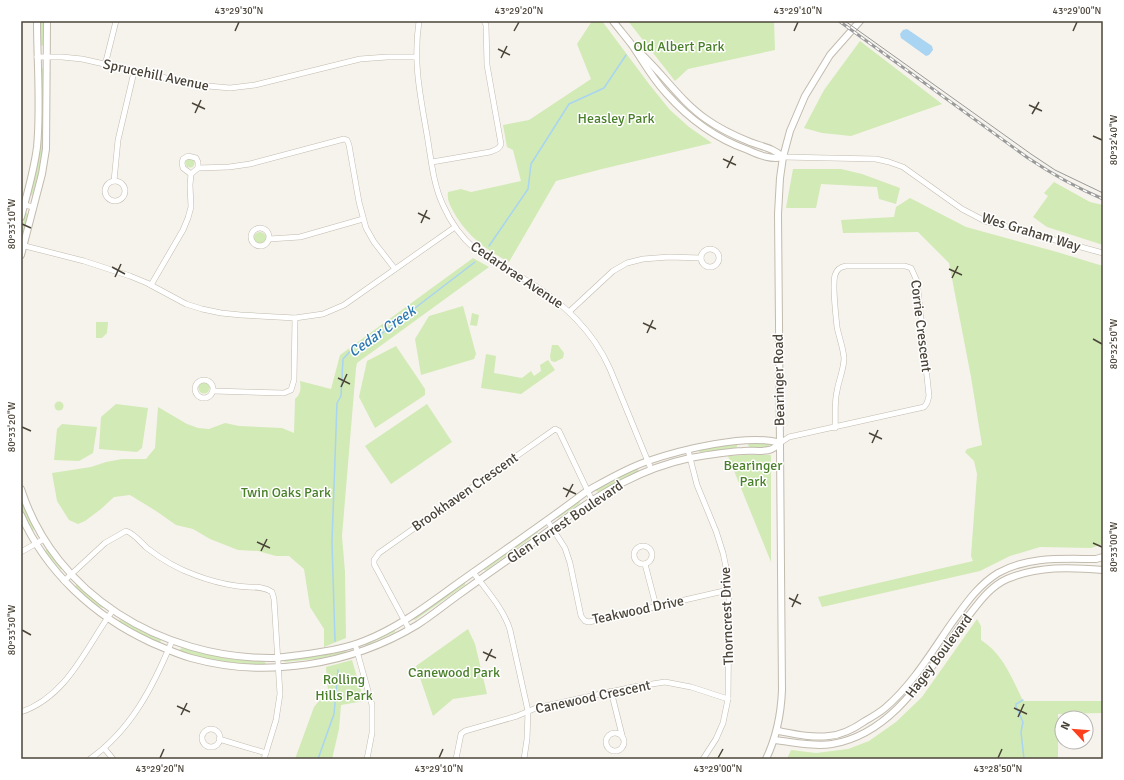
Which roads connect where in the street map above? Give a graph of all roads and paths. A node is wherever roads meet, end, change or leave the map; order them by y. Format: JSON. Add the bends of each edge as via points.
{"nodes":[{"id":1,"x":37,"y":21,"type":"edge"},
{"id":2,"x":47,"y":21,"type":"edge"},
{"id":3,"x":116,"y":21,"type":"edge"},
{"id":4,"x":420,"y":21,"type":"edge"},
{"id":5,"x":484,"y":21,"type":"edge"},
{"id":6,"x":613,"y":21,"type":"edge"},
{"id":7,"x":860,"y":21,"type":"edge"},
{"id":8,"x":632,"y":46,"type":"junction"},
{"id":9,"x":47,"y":56,"type":"junction"},
{"id":10,"x":37,"y":57,"type":"junction"},
{"id":11,"x":416,"y":57,"type":"junction"},
{"id":12,"x":105,"y":65,"type":"junction"},
{"id":13,"x":134,"y":72,"type":"junction"},
{"id":14,"x":783,"y":157,"type":"junction"},
{"id":15,"x":432,"y":162,"type":"junction"},
{"id":16,"x":198,"y":168,"type":"junction"},
{"id":17,"x":192,"y":174,"type":"junction"},
{"id":18,"x":114,"y":181,"type":"junction"},
{"id":19,"x":22,"y":204,"type":"edge"},
{"id":20,"x":33,"y":207,"type":"junction"},
{"id":21,"x":21,"y":216,"type":"edge"},
{"id":22,"x":363,"y":219,"type":"junction"},
{"id":23,"x":455,"y":227,"type":"junction"},
{"id":24,"x":269,"y":239,"type":"dead end"},
{"id":25,"x":22,"y":245,"type":"edge"},
{"id":26,"x":1103,"y":253,"type":"edge"},
{"id":27,"x":21,"y":255,"type":"edge"},
{"id":28,"x":701,"y":258,"type":"dead end"},
{"id":29,"x":395,"y":269,"type":"junction"},
{"id":30,"x":151,"y":285,"type":"junction"},
{"id":31,"x":570,"y":311,"type":"junction"},
{"id":32,"x":295,"y":318,"type":"junction"},
{"id":33,"x":213,"y":391,"type":"dead end"},
{"id":34,"x":835,"y":428,"type":"junction"},
{"id":35,"x":780,"y":443,"type":"junction"},
{"id":36,"x":688,"y":450,"type":"junction"},
{"id":37,"x":690,"y":458,"type":"junction"},
{"id":38,"x":647,"y":461,"type":"junction"},
{"id":39,"x":651,"y":469,"type":"junction"},
{"id":40,"x":21,"y":489,"type":"edge"},
{"id":41,"x":588,"y":491,"type":"junction"},
{"id":42,"x":592,"y":500,"type":"junction"},
{"id":43,"x":21,"y":515,"type":"edge"},
{"id":44,"x":547,"y":520,"type":"junction"},
{"id":45,"x":551,"y":528,"type":"junction"},
{"id":46,"x":44,"y":539,"type":"junction"},
{"id":47,"x":36,"y":544,"type":"junction"},
{"id":48,"x":21,"y":552,"type":"edge"},
{"id":49,"x":1103,"y":557,"type":"edge"},
{"id":50,"x":645,"y":564,"type":"dead end"},
{"id":51,"x":1103,"y":570,"type":"edge"},
{"id":52,"x":473,"y":572,"type":"junction"},
{"id":53,"x":71,"y":573,"type":"junction"},
{"id":54,"x":64,"y":580,"type":"junction"},
{"id":55,"x":479,"y":580,"type":"junction"},
{"id":56,"x":728,"y":590,"type":"junction"},
{"id":57,"x":656,"y":606,"type":"junction"},
{"id":58,"x":113,"y":610,"type":"junction"},
{"id":59,"x":108,"y":618,"type":"junction"},
{"id":60,"x":404,"y":621,"type":"junction"},
{"id":61,"x":409,"y":629,"type":"junction"},
{"id":62,"x":172,"y":642,"type":"junction"},
{"id":63,"x":355,"y":644,"type":"junction"},
{"id":64,"x":169,"y":650,"type":"junction"},
{"id":65,"x":358,"y":652,"type":"junction"},
{"id":66,"x":278,"y":658,"type":"junction"},
{"id":67,"x":278,"y":667,"type":"junction"},
{"id":68,"x":611,"y":691,"type":"junction"},
{"id":69,"x":728,"y":699,"type":"junction"},
{"id":70,"x":528,"y":711,"type":"junction"},
{"id":71,"x":21,"y":712,"type":"edge"},
{"id":72,"x":778,"y":731,"type":"junction"},
{"id":73,"x":622,"y":735,"type":"dead end"},
{"id":74,"x":220,"y":739,"type":"dead end"},
{"id":75,"x":774,"y":740,"type":"junction"},
{"id":76,"x":104,"y":748,"type":"junction"},
{"id":77,"x":266,"y":753,"type":"junction"},
{"id":78,"x":90,"y":759,"type":"edge"},
{"id":79,"x":114,"y":759,"type":"edge"},
{"id":80,"x":264,"y":759,"type":"edge"},
{"id":81,"x":367,"y":759,"type":"edge"},
{"id":82,"x":456,"y":759,"type":"edge"},
{"id":83,"x":524,"y":759,"type":"edge"},
{"id":84,"x":703,"y":759,"type":"edge"},
{"id":85,"x":766,"y":759,"type":"edge"}],
"edges":[{"from":1,"to":10,"type":"street"},
{"from":2,"to":9,"type":"street"},
{"from":3,"to":12,"type":"street"},
{"from":4,"to":11,"type":"street","name":"Cedarbrae Avenue"},
{"from":5,"to":15,"type":"street","via":[[487,71],[500,147],[490,152]]},
{"from":6,"to":8,"type":"street"},
{"from":7,"to":14,"type":"street","name":"Bearinger Road","via":[[830,55],[805,96],[790,131]]},
{"from":8,"to":14,"type":"street","via":[[706,119],[729,133],[776,151]]},
{"from":8,"to":14,"type":"street","via":[[666,93],[707,130],[732,144],[761,155],[776,159]]},
{"from":9,"to":10,"type":"street","name":"Sprucehill Avenue"},
{"from":9,"to":12,"type":"street","name":"Sprucehill Avenue","via":[[73,58]]},
{"from":9,"to":20,"type":"street","via":[[46,149]]},
{"from":10,"to":19,"type":"street","via":[[38,140],[32,173]]},
{"from":11,"to":13,"type":"street","name":"Sprucehill Avenue","via":[[360,59],[246,87],[197,86]]},
{"from":11,"to":15,"type":"street","name":"Cedarbrae Avenue","via":[[419,90]]},
{"from":12,"to":13,"type":"street","name":"Sprucehill Avenue"},
{"from":13,"to":18,"type":"street","via":[[118,140]]},
{"from":14,"to":26,"type":"street","name":"Wes Graham Way","via":[[889,162],[903,167],[962,209],[986,220]]},
{"from":14,"to":35,"type":"street","name":"Bearinger Road","via":[[778,214]]},
{"from":15,"to":23,"type":"street","name":"Cedarbrae Avenue","via":[[442,202]]},
{"from":16,"to":17,"type":"street"},
{"from":16,"to":17,"type":"street","via":[[196,158],[188,156],[183,159],[183,168]]},
{"from":16,"to":22,"type":"street","via":[[246,164],[344,139],[349,145]]},
{"from":17,"to":30,"type":"street","via":[[188,218]]},
{"from":18,"to":18,"type":"street","via":[[107,184],[104,191],[107,198],[115,201],[122,198],[125,190],[120,182]]},
{"from":19,"to":20,"type":"street"},
{"from":19,"to":21,"type":"street"},
{"from":20,"to":25,"type":"street"},
{"from":22,"to":24,"type":"street","via":[[300,237]]},
{"from":22,"to":29,"type":"street","via":[[369,234]]},
{"from":23,"to":29,"type":"street"},
{"from":23,"to":31,"type":"street","name":"Cedarbrae Avenue","via":[[481,254],[540,288]]},
{"from":25,"to":27,"type":"street"},
{"from":25,"to":30,"type":"street","via":[[84,261]]},
{"from":28,"to":31,"type":"street","via":[[669,257],[627,263],[613,271]]},
{"from":29,"to":32,"type":"street","via":[[333,311]]},
{"from":30,"to":32,"type":"street","via":[[186,304],[216,312],[242,316]]},
{"from":31,"to":38,"type":"street","name":"Cedarbrae Avenue","via":[[602,352]]},
{"from":32,"to":33,"type":"street","via":[[294,380],[291,390],[284,393]]},
{"from":34,"to":34,"type":"street","name":"Corrie Crescent","via":[[924,407],[927,403],[930,396],[917,281],[911,268],[841,266],[837,270],[834,281],[837,328],[844,356],[835,403]]},
{"from":34,"to":35,"type":"street","name":"Corrie Crescent","via":[[789,437]]},
{"from":35,"to":36,"type":"street","name":"Glen Forrest Boulevard","via":[[772,440],[737,441]]},
{"from":35,"to":37,"type":"street","name":"Glen Forrest Boulevard","via":[[772,450]]},
{"from":35,"to":72,"type":"street","name":"Bearinger Road","via":[[782,690]]},
{"from":36,"to":37,"type":"street","name":"Thorncrest Drive"},
{"from":36,"to":38,"type":"street","name":"Glen Forrest Boulevard"},
{"from":37,"to":39,"type":"street","name":"Glen Forrest Boulevard"},
{"from":37,"to":56,"type":"street","name":"Thorncrest Drive","via":[[696,483],[723,553]]},
{"from":38,"to":39,"type":"street","name":"Cedarbrae Avenue"},
{"from":38,"to":41,"type":"street","name":"Glen Forrest Boulevard"},
{"from":39,"to":42,"type":"street","name":"Glen Forrest Boulevard"},
{"from":40,"to":46,"type":"street","name":"Glen Forrest Boulevard"},
{"from":41,"to":42,"type":"street","name":"Brookhaven Crescent"},
{"from":41,"to":44,"type":"street","name":"Glen Forrest Boulevard"},
{"from":41,"to":60,"type":"street","name":"Brookhaven Crescent","via":[[559,430],[555,429],[379,553],[374,564]]},
{"from":42,"to":45,"type":"street","name":"Glen Forrest Boulevard"},
{"from":43,"to":47,"type":"street","name":"Glen Forrest Boulevard"},
{"from":44,"to":45,"type":"street","name":"Teakwood Drive"},
{"from":44,"to":52,"type":"street","name":"Glen Forrest Boulevard"},
{"from":45,"to":55,"type":"street","name":"Glen Forrest Boulevard"},
{"from":45,"to":57,"type":"street","name":"Teakwood Drive","via":[[565,548],[581,616],[585,621]]},
{"from":46,"to":47,"type":"street"},
{"from":46,"to":53,"type":"street","name":"Glen Forrest Boulevard"},
{"from":47,"to":48,"type":"street"},
{"from":47,"to":54,"type":"street","name":"Glen Forrest Boulevard"},
{"from":49,"to":72,"type":"street","name":"Hagey Boulevard","via":[[1043,559],[1021,563],[999,573],[983,584],[971,597],[920,669],[885,708],[856,727],[830,736],[819,737]]},
{"from":50,"to":57,"type":"street"},
{"from":51,"to":75,"type":"street","name":"Hagey Boulevard","via":[[1035,570],[1006,580],[983,598],[906,700],[874,726],[860,735],[832,744]]},
{"from":52,"to":55,"type":"street"},
{"from":52,"to":60,"type":"street","name":"Glen Forrest Boulevard"},
{"from":53,"to":54,"type":"street"},
{"from":53,"to":58,"type":"street","name":"Glen Forrest Boulevard"},
{"from":53,"to":66,"type":"street","via":[[105,543],[126,531],[129,532],[159,557],[195,575],[225,584],[265,588],[272,592]]},
{"from":54,"to":59,"type":"street","name":"Glen Forrest Boulevard","via":[[86,602]]},
{"from":55,"to":61,"type":"street","name":"Glen Forrest Boulevard"},
{"from":55,"to":70,"type":"street","via":[[507,622]]},
{"from":56,"to":57,"type":"street","name":"Teakwood Drive"},
{"from":56,"to":69,"type":"street","name":"Thorncrest Drive"},
{"from":58,"to":59,"type":"street"},
{"from":58,"to":62,"type":"street","name":"Glen Forrest Boulevard"},
{"from":59,"to":64,"type":"street","name":"Glen Forrest Boulevard"},
{"from":59,"to":71,"type":"street","via":[[62,685],[46,700]]},
{"from":60,"to":61,"type":"street","name":"Brookhaven Crescent"},
{"from":60,"to":63,"type":"street","name":"Glen Forrest Boulevard"},
{"from":61,"to":65,"type":"street","name":"Glen Forrest Boulevard"},
{"from":62,"to":64,"type":"street"},
{"from":62,"to":66,"type":"street","name":"Glen Forrest Boulevard","via":[[231,656]]},
{"from":63,"to":65,"type":"street"},
{"from":63,"to":66,"type":"street","name":"Glen Forrest Boulevard"},
{"from":64,"to":67,"type":"street","name":"Glen Forrest Boulevard","via":[[215,663]]},
{"from":64,"to":76,"type":"street","via":[[135,715]]},
{"from":65,"to":67,"type":"street","name":"Glen Forrest Boulevard","via":[[316,663]]},
{"from":65,"to":81,"type":"street","via":[[372,705],[372,733]]},
{"from":66,"to":67,"type":"street"},
{"from":67,"to":77,"type":"street","via":[[279,705]]},
{"from":68,"to":69,"type":"street","name":"Canewood Crescent","via":[[665,682]]},
{"from":68,"to":70,"type":"street","name":"Canewood Crescent"},
{"from":68,"to":73,"type":"street"},
{"from":69,"to":84,"type":"street","name":"Thorncrest Drive","via":[[723,723]]},
{"from":70,"to":82,"type":"street","name":"Canewood Crescent","via":[[464,731],[461,734]]},
{"from":70,"to":83,"type":"street"},
{"from":72,"to":75,"type":"street","name":"Bearinger Road"},
{"from":74,"to":77,"type":"street"},
{"from":75,"to":85,"type":"street","name":"Bearinger Road"},
{"from":76,"to":78,"type":"street"},
{"from":76,"to":79,"type":"street"},
{"from":77,"to":80,"type":"street"}]}
